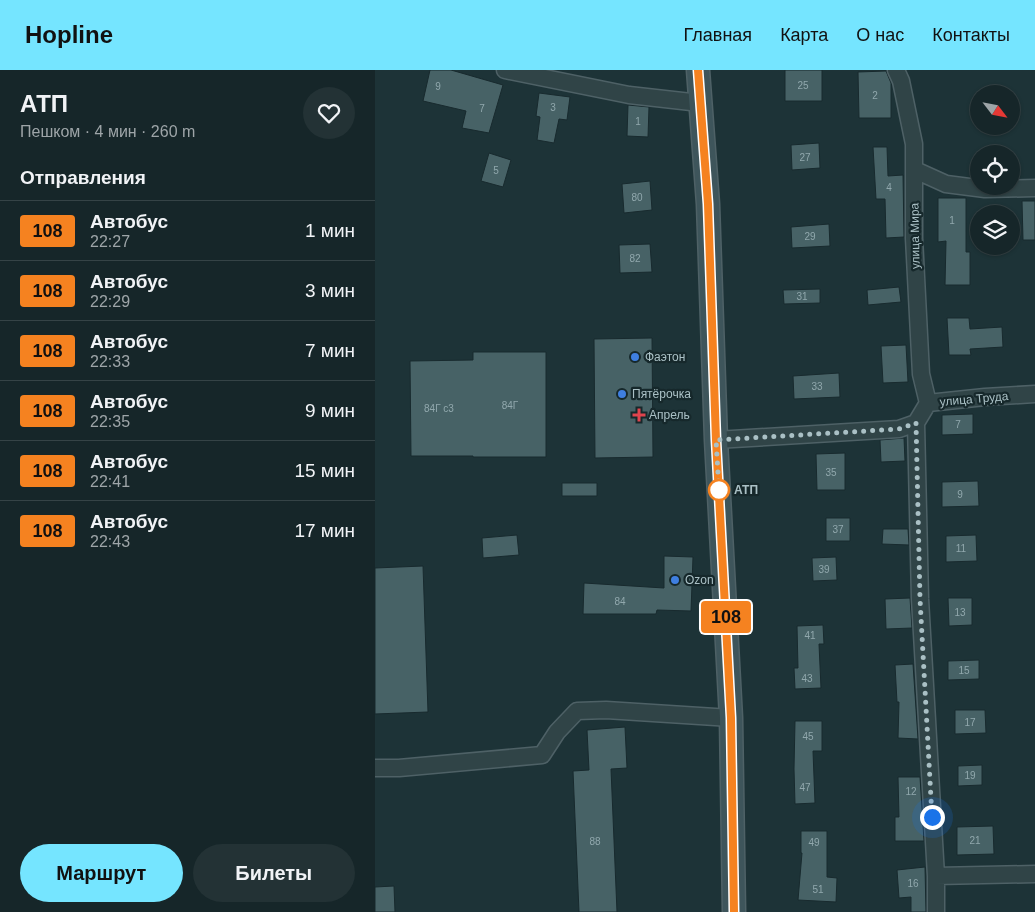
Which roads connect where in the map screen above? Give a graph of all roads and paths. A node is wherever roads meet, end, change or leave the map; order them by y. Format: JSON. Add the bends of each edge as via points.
{"nodes":[{"id":1,"x":505,"y":70,"type":"edge"},
{"id":2,"x":698,"y":70,"type":"edge"},
{"id":3,"x":895,"y":70,"type":"edge"},
{"id":4,"x":700,"y":103,"type":"junction"},
{"id":5,"x":915,"y":170,"type":"junction"},
{"id":6,"x":1035,"y":188,"type":"edge"},
{"id":7,"x":1035,"y":394,"type":"edge"},
{"id":8,"x":928,"y":403,"type":"junction"},
{"id":9,"x":916,"y":423,"type":"junction"},
{"id":10,"x":716,"y":440,"type":"junction"},
{"id":11,"x":731,"y":718,"type":"junction"},
{"id":12,"x":375,"y":768,"type":"edge"},
{"id":13,"x":1035,"y":874,"type":"edge"},
{"id":14,"x":935,"y":876,"type":"junction"},
{"id":15,"x":734,"y":912,"type":"edge"},
{"id":16,"x":936,"y":912,"type":"edge"}],
"edges":[{"from":1,"to":4,"type":"street","via":[[629,95]]},
{"from":2,"to":4,"type":"street"},
{"from":3,"to":5,"type":"street","name":"улица Мира","via":[[901,81],[914,144]]},
{"from":4,"to":10,"type":"street","via":[[708,204]]},
{"from":5,"to":6,"type":"street","via":[[946,184],[985,189]]},
{"from":5,"to":8,"type":"street","name":"улица Мира","via":[[914,238],[921,374]]},
{"from":7,"to":8,"type":"street","name":"улица Труда"},
{"from":8,"to":9,"type":"street","name":"улица Труда"},
{"from":9,"to":10,"type":"street","via":[[899,429]]},
{"from":9,"to":14,"type":"street","via":[[920,599]]},
{"from":10,"to":11,"type":"street"},
{"from":11,"to":12,"type":"street","via":[[606,710],[577,712],[557,732],[542,755]]},
{"from":11,"to":15,"type":"street"},
{"from":13,"to":14,"type":"street"},
{"from":14,"to":16,"type":"street"}]}
